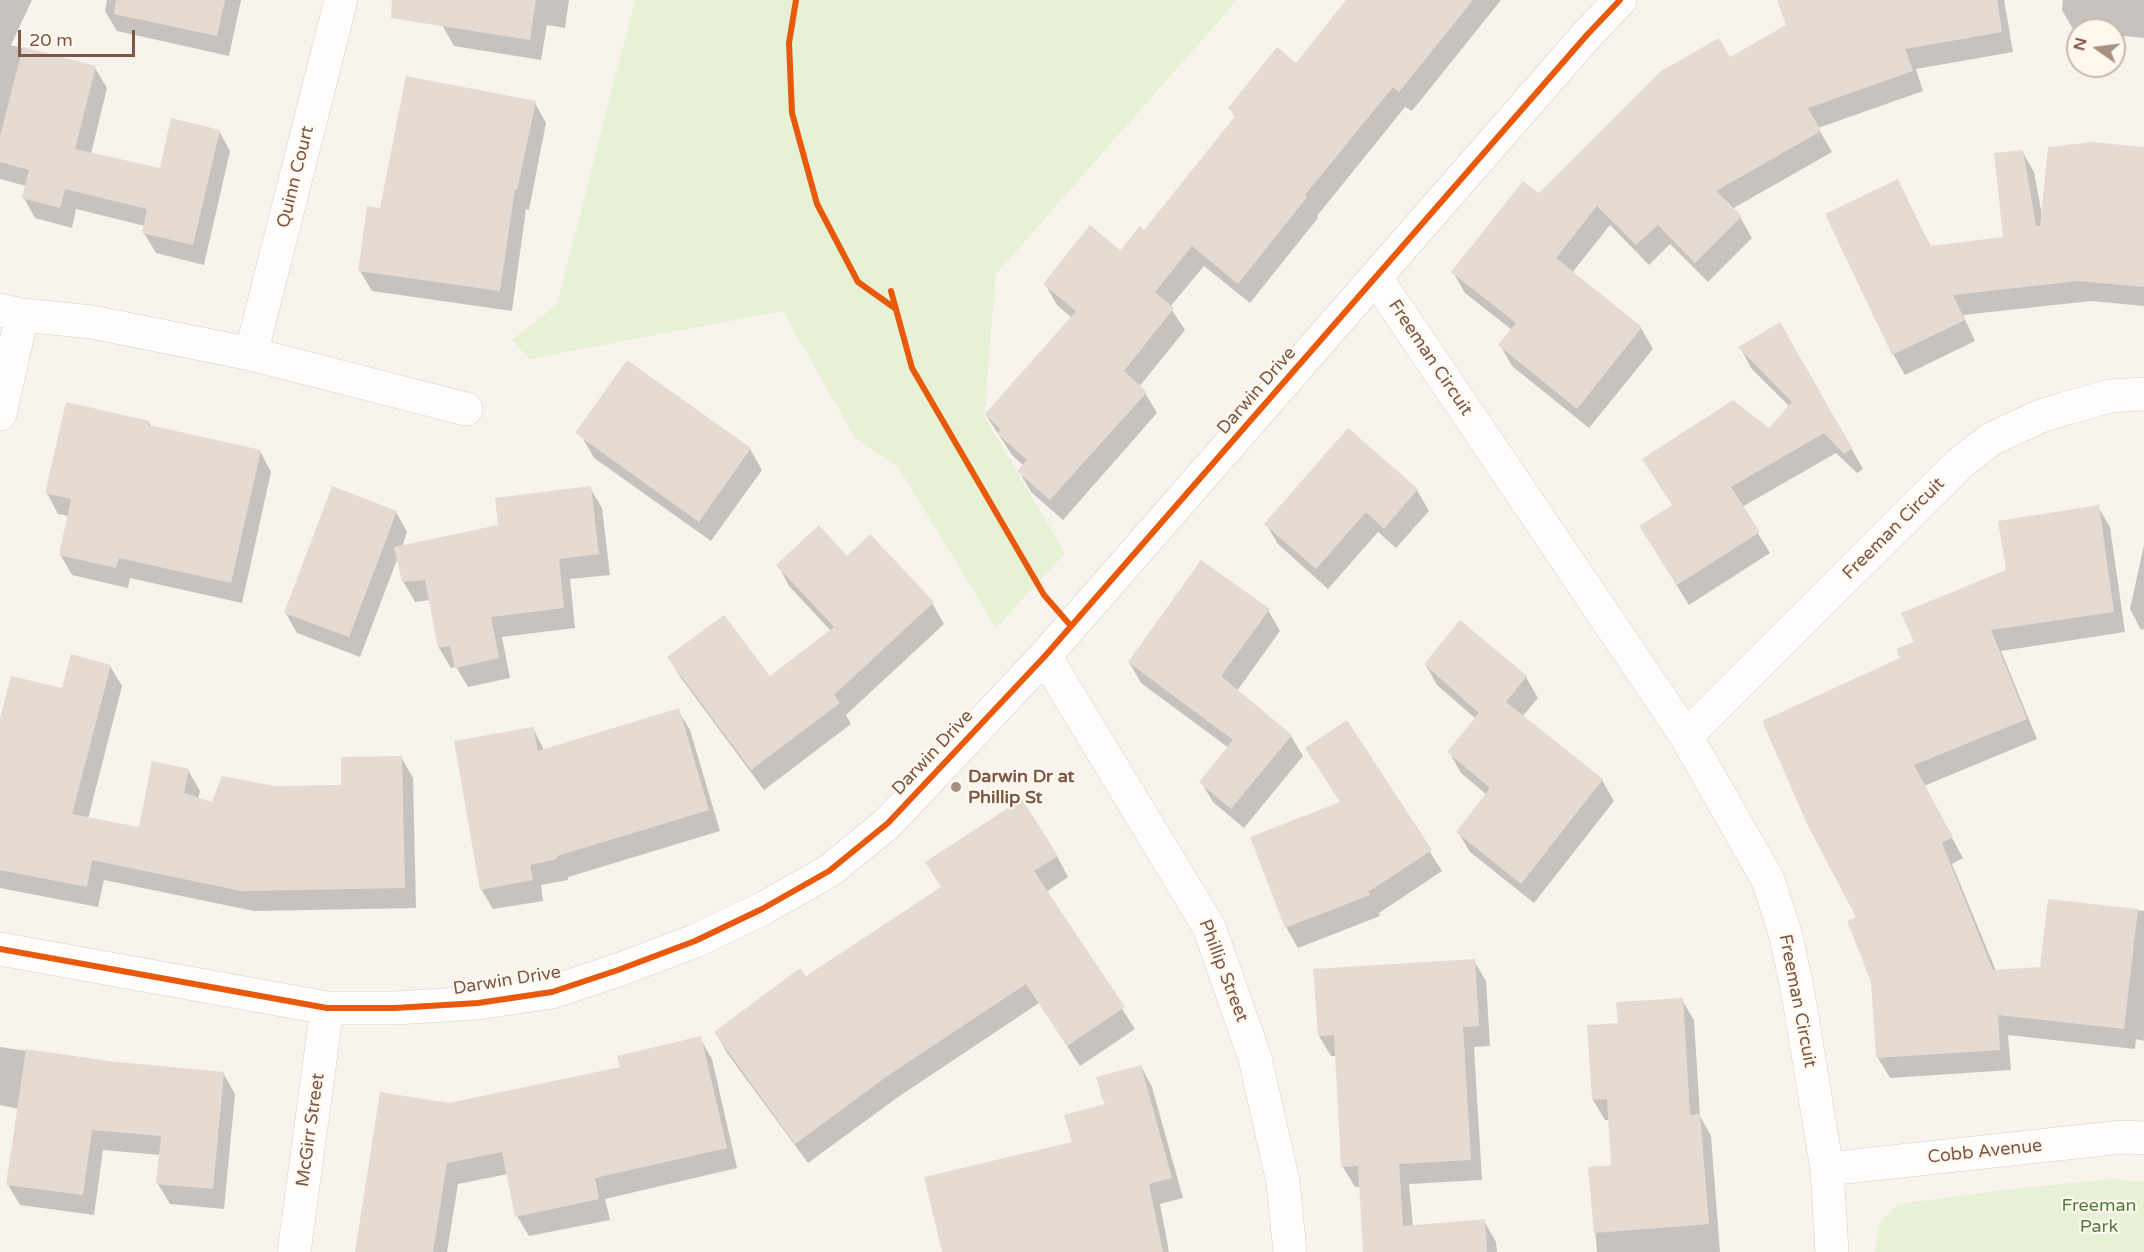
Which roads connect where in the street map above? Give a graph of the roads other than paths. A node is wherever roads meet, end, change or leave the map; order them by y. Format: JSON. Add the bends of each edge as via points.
{"nodes":[{"id":1,"x":341,"y":0,"type":"edge"},
{"id":2,"x":1620,"y":0,"type":"edge"},
{"id":3,"x":1376,"y":278,"type":"junction"},
{"id":4,"x":11,"y":313,"type":"edge"},
{"id":5,"x":251,"y":354,"type":"junction"},
{"id":6,"x":2144,"y":394,"type":"edge"},
{"id":7,"x":466,"y":409,"type":"dead end"},
{"id":8,"x":0,"y":414,"type":"edge"},
{"id":9,"x":1045,"y":656,"type":"junction"},
{"id":10,"x":1686,"y":736,"type":"junction"},
{"id":11,"x":0,"y":949,"type":"edge"},
{"id":12,"x":327,"y":1008,"type":"junction"},
{"id":13,"x":2144,"y":1138,"type":"edge"},
{"id":14,"x":1827,"y":1169,"type":"junction"},
{"id":15,"x":294,"y":1252,"type":"edge"},
{"id":16,"x":1290,"y":1252,"type":"edge"},
{"id":17,"x":1832,"y":1252,"type":"edge"}],
"edges":[{"from":1,"to":5,"type":"street","name":"Quinn Court"},
{"from":2,"to":3,"type":"street","name":"Darwin Drive"},
{"from":3,"to":9,"type":"street","name":"Darwin Drive"},
{"from":3,"to":10,"type":"street","name":"Freeman Circuit"},
{"from":4,"to":5,"type":"street","via":[[92,322]]},
{"from":4,"to":8,"type":"street"},
{"from":5,"to":7,"type":"street"},
{"from":6,"to":10,"type":"street","name":"Freeman Circuit","via":[[2110,396],[2067,408],[1991,440],[1959,464]]},
{"from":9,"to":12,"type":"street","name":"Darwin Drive","via":[[888,823],[828,871],[762,909],[695,941],[552,992],[478,1004]]},
{"from":9,"to":16,"type":"street","name":"Phillip Street","via":[[1209,927],[1255,1058],[1283,1182]]},
{"from":10,"to":14,"type":"street","name":"Freeman Circuit","via":[[1767,880],[1786,936]]},
{"from":11,"to":12,"type":"street","name":"Darwin Drive"},
{"from":12,"to":15,"type":"street","name":"McGirr Street"},
{"from":13,"to":14,"type":"street","name":"Cobb Avenue","via":[[2122,1137]]},
{"from":14,"to":17,"type":"street","name":"Freeman Circuit"}]}
